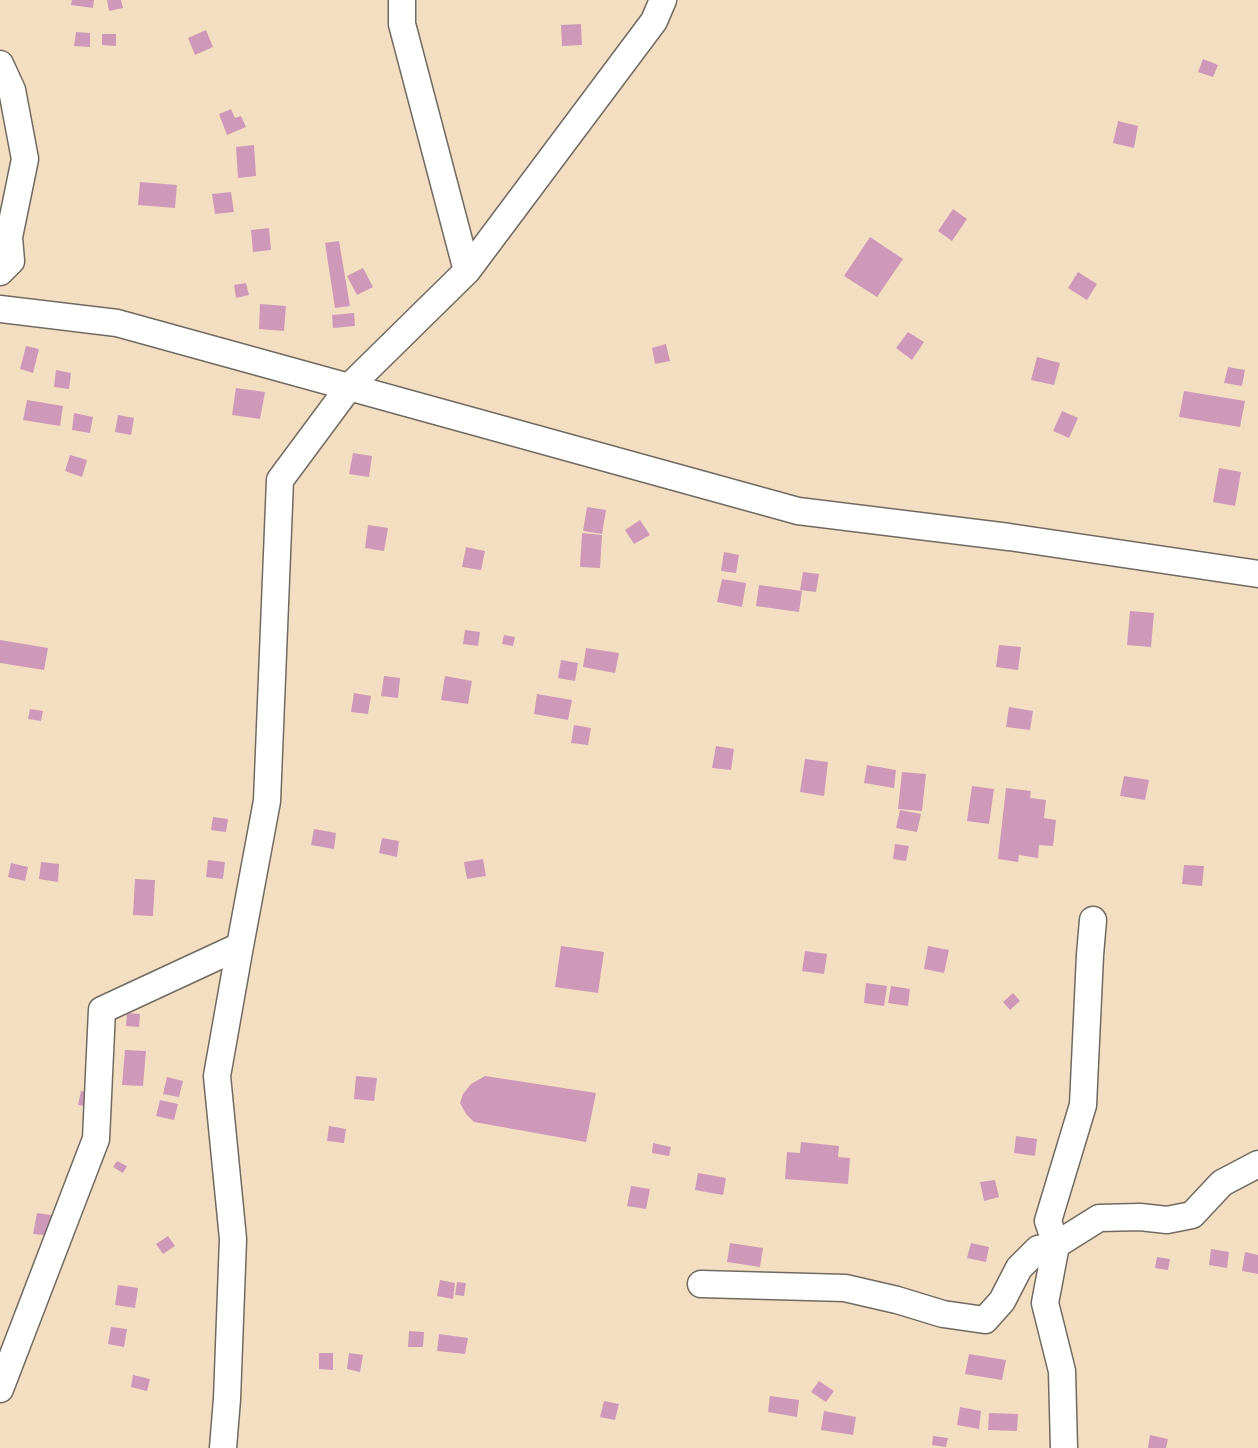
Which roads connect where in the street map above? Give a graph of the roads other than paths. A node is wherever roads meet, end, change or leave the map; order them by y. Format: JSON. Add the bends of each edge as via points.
{"nodes":[{"id":1,"x":402,"y":0,"type":"edge"},
{"id":2,"x":663,"y":0,"type":"edge"},
{"id":3,"x":0,"y":64,"type":"edge"},
{"id":4,"x":467,"y":271,"type":"junction"},
{"id":5,"x":0,"y":272,"type":"edge"},
{"id":6,"x":0,"y":309,"type":"edge"},
{"id":7,"x":349,"y":388,"type":"junction"},
{"id":8,"x":1258,"y":574,"type":"edge"},
{"id":9,"x":1093,"y":920,"type":"dead end"},
{"id":10,"x":240,"y":946,"type":"junction"},
{"id":11,"x":1258,"y":1164,"type":"edge"},
{"id":12,"x":1056,"y":1245,"type":"junction"},
{"id":13,"x":701,"y":1284,"type":"dead end"},
{"id":14,"x":0,"y":1389,"type":"edge"},
{"id":15,"x":223,"y":1448,"type":"edge"},
{"id":16,"x":1064,"y":1448,"type":"edge"}],
"edges":[{"from":1,"to":4,"type":"street","via":[[402,24]]},
{"from":2,"to":4,"type":"street","via":[[654,21]]},
{"from":3,"to":5,"type":"street","via":[[12,90],[25,159],[9,237],[11,261]]},
{"from":4,"to":7,"type":"street"},
{"from":6,"to":7,"type":"street","via":[[117,323]]},
{"from":7,"to":8,"type":"street","via":[[798,511],[1009,537]]},
{"from":7,"to":10,"type":"street","via":[[280,480],[267,802]]},
{"from":9,"to":12,"type":"street","via":[[1083,1105],[1048,1221]]},
{"from":10,"to":14,"type":"street","via":[[102,1010],[96,1139]]},
{"from":10,"to":15,"type":"street","via":[[217,1076],[234,1239]]},
{"from":11,"to":12,"type":"street","via":[[1222,1183],[1192,1215],[1167,1220],[1099,1218]]},
{"from":12,"to":13,"type":"street","via":[[1038,1249],[1019,1268],[1002,1301],[985,1320],[942,1314],[845,1288]]},
{"from":12,"to":16,"type":"street","via":[[1045,1303],[1062,1371]]}]}
